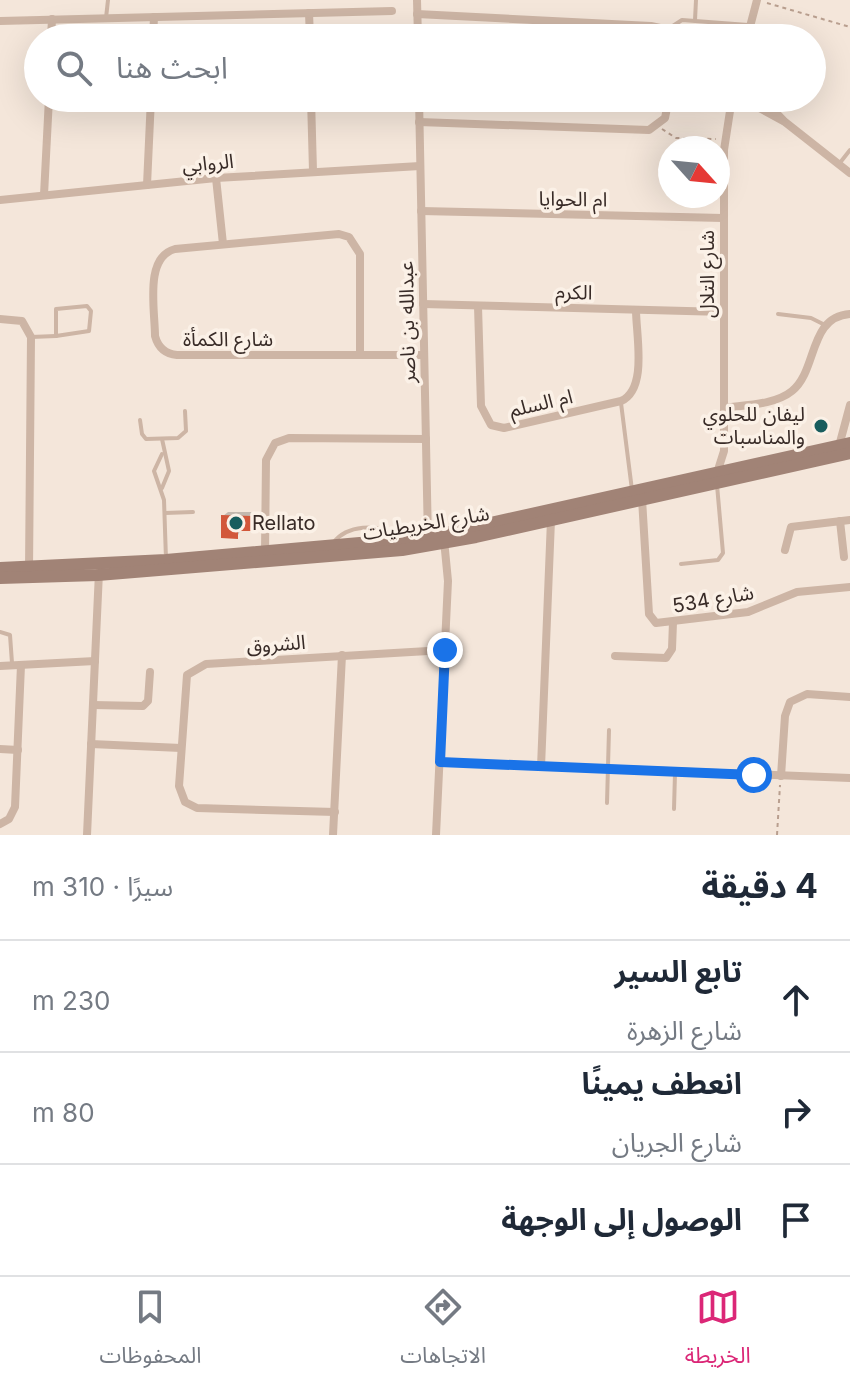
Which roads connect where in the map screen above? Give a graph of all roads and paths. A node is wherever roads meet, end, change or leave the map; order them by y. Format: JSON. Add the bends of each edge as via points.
{"nodes":[{"id":1,"x":108,"y":0,"type":"edge"},
{"id":2,"x":417,"y":0,"type":"edge"},
{"id":3,"x":696,"y":0,"type":"edge"},
{"id":4,"x":757,"y":0,"type":"edge"},
{"id":5,"x":392,"y":11,"type":"dead end"},
{"id":6,"x":309,"y":13,"type":"junction"},
{"id":7,"x":417,"y":14,"type":"junction"},
{"id":8,"x":154,"y":17,"type":"junction"},
{"id":9,"x":106,"y":18,"type":"junction"},
{"id":10,"x":52,"y":19,"type":"junction"},
{"id":11,"x":695,"y":20,"type":"junction"},
{"id":12,"x":0,"y":21,"type":"edge"},
{"id":13,"x":52,"y":24,"type":"edge"},
{"id":14,"x":154,"y":24,"type":"edge"},
{"id":15,"x":309,"y":24,"type":"edge"},
{"id":16,"x":417,"y":24,"type":"edge"},
{"id":17,"x":612,"y":24,"type":"edge"},
{"id":18,"x":675,"y":24,"type":"edge"},
{"id":19,"x":740,"y":24,"type":"edge"},
{"id":20,"x":751,"y":24,"type":"edge"},
{"id":21,"x":850,"y":27,"type":"edge"},
{"id":22,"x":48,"y":112,"type":"edge"},
{"id":23,"x":150,"y":112,"type":"edge"},
{"id":24,"x":311,"y":112,"type":"edge"},
{"id":25,"x":419,"y":112,"type":"edge"},
{"id":26,"x":667,"y":112,"type":"edge"},
{"id":27,"x":729,"y":112,"type":"edge"},
{"id":28,"x":767,"y":112,"type":"edge"},
{"id":29,"x":775,"y":112,"type":"edge"},
{"id":30,"x":419,"y":122,"type":"junction"},
{"id":31,"x":785,"y":122,"type":"junction"},
{"id":32,"x":660,"y":124,"type":"junction"},
{"id":33,"x":674,"y":136,"type":"edge"},
{"id":34,"x":724,"y":136,"type":"edge"},
{"id":35,"x":850,"y":150,"type":"edge"},
{"id":36,"x":839,"y":164,"type":"junction"},
{"id":37,"x":420,"y":166,"type":"junction"},
{"id":38,"x":313,"y":171,"type":"junction"},
{"id":39,"x":850,"y":173,"type":"edge"},
{"id":40,"x":216,"y":178,"type":"junction"},
{"id":41,"x":147,"y":185,"type":"junction"},
{"id":42,"x":44,"y":195,"type":"junction"},
{"id":43,"x":0,"y":200,"type":"edge"},
{"id":44,"x":723,"y":208,"type":"edge"},
{"id":45,"x":421,"y":211,"type":"junction"},
{"id":46,"x":723,"y":218,"type":"junction"},
{"id":47,"x":223,"y":244,"type":"junction"},
{"id":48,"x":423,"y":304,"type":"junction"},
{"id":49,"x":478,"y":306,"type":"junction"},
{"id":50,"x":636,"y":310,"type":"junction"},
{"id":51,"x":724,"y":312,"type":"junction"},
{"id":52,"x":778,"y":314,"type":"dead end"},
{"id":53,"x":850,"y":314,"type":"edge"},
{"id":54,"x":0,"y":319,"type":"edge"},
{"id":55,"x":825,"y":325,"type":"junction"},
{"id":56,"x":56,"y":336,"type":"junction"},
{"id":57,"x":31,"y":337,"type":"junction"},
{"id":58,"x":360,"y":355,"type":"junction"},
{"id":59,"x":424,"y":355,"type":"junction"},
{"id":60,"x":621,"y":401,"type":"junction"},
{"id":61,"x":850,"y":405,"type":"edge"},
{"id":62,"x":724,"y":408,"type":"junction"},
{"id":63,"x":185,"y":411,"type":"dead end"},
{"id":64,"x":140,"y":420,"type":"dead end"},
{"id":65,"x":849,"y":423,"type":"edge"},
{"id":66,"x":162,"y":439,"type":"junction"},
{"id":67,"x":426,"y":439,"type":"junction"},
{"id":68,"x":846,"y":447,"type":"edge"},
{"id":69,"x":724,"y":451,"type":"junction"},
{"id":70,"x":162,"y":454,"type":"junction"},
{"id":71,"x":738,"y":469,"type":"junction"},
{"id":72,"x":717,"y":478,"type":"junction"},
{"id":73,"x":162,"y":488,"type":"junction"},
{"id":74,"x":637,"y":496,"type":"junction"},
{"id":75,"x":193,"y":512,"type":"dead end"},
{"id":76,"x":165,"y":513,"type":"junction"},
{"id":77,"x":551,"y":520,"type":"junction"},
{"id":78,"x":845,"y":520,"type":"edge"},
{"id":79,"x":444,"y":538,"type":"junction"},
{"id":80,"x":428,"y":541,"type":"junction"},
{"id":81,"x":785,"y":550,"type":"dead end"},
{"id":82,"x":265,"y":557,"type":"junction"},
{"id":83,"x":844,"y":557,"type":"dead end"},
{"id":84,"x":166,"y":560,"type":"junction"},
{"id":85,"x":681,"y":564,"type":"dead end"},
{"id":86,"x":0,"y":568,"type":"edge"},
{"id":87,"x":99,"y":569,"type":"junction"},
{"id":88,"x":29,"y":572,"type":"junction"},
{"id":89,"x":0,"y":578,"type":"edge"},
{"id":90,"x":850,"y":587,"type":"edge"},
{"id":91,"x":673,"y":622,"type":"junction"},
{"id":92,"x":0,"y":632,"type":"edge"},
{"id":93,"x":445,"y":650,"type":"junction"},
{"id":94,"x":342,"y":655,"type":"junction"},
{"id":95,"x":615,"y":656,"type":"dead end"},
{"id":96,"x":95,"y":661,"type":"junction"},
{"id":97,"x":17,"y":665,"type":"junction"},
{"id":98,"x":0,"y":666,"type":"edge"},
{"id":99,"x":150,"y":672,"type":"dead end"},
{"id":100,"x":850,"y":697,"type":"edge"},
{"id":101,"x":93,"y":705,"type":"junction"},
{"id":102,"x":609,"y":730,"type":"dead end"},
{"id":103,"x":91,"y":744,"type":"junction"},
{"id":104,"x":181,"y":748,"type":"junction"},
{"id":105,"x":0,"y":749,"type":"edge"},
{"id":106,"x":18,"y":750,"type":"junction"},
{"id":107,"x":440,"y":762,"type":"junction"},
{"id":108,"x":541,"y":767,"type":"junction"},
{"id":109,"x":609,"y":770,"type":"junction"},
{"id":110,"x":675,"y":773,"type":"junction"},
{"id":111,"x":781,"y":776,"type":"junction"},
{"id":112,"x":850,"y":778,"type":"edge"},
{"id":113,"x":607,"y":803,"type":"dead end"},
{"id":114,"x":674,"y":809,"type":"dead end"},
{"id":115,"x":335,"y":812,"type":"junction"},
{"id":116,"x":0,"y":824,"type":"edge"},
{"id":117,"x":87,"y":835,"type":"edge"},
{"id":118,"x":333,"y":835,"type":"edge"},
{"id":119,"x":436,"y":835,"type":"edge"},
{"id":120,"x":777,"y":835,"type":"edge"}],
"edges":[{"from":1,"to":9,"type":"lane"},
{"from":2,"to":7,"type":"street"},
{"from":3,"to":11,"type":"lane"},
{"from":4,"to":20,"type":"street"},
{"from":4,"to":21,"type":"path"},
{"from":5,"to":6,"type":"street"},
{"from":6,"to":8,"type":"street"},
{"from":6,"to":15,"type":"street"},
{"from":7,"to":16,"type":"street"},
{"from":7,"to":17,"type":"street"},
{"from":8,"to":9,"type":"street"},
{"from":8,"to":14,"type":"street"},
{"from":9,"to":10,"type":"street"},
{"from":10,"to":12,"type":"street"},
{"from":10,"to":13,"type":"street"},
{"from":11,"to":18,"type":"lane"},
{"from":11,"to":19,"type":"lane"},
{"from":22,"to":42,"type":"street"},
{"from":23,"to":41,"type":"street"},
{"from":24,"to":38,"type":"street"},
{"from":25,"to":30,"type":"street","name":"عبدالله بن ناصر"},
{"from":26,"to":32,"type":"street"},
{"from":27,"to":34,"type":"street","name":"شارع التلال"},
{"from":28,"to":31,"type":"street"},
{"from":29,"to":31,"type":"street"},
{"from":30,"to":32,"type":"street","via":[[645,130]]},
{"from":30,"to":37,"type":"street","name":"عبدالله بن ناصر"},
{"from":31,"to":36,"type":"street"},
{"from":32,"to":33,"type":"path"},
{"from":35,"to":36,"type":"lane"},
{"from":36,"to":39,"type":"street"},
{"from":37,"to":38,"type":"street","name":"الروابي"},
{"from":37,"to":45,"type":"street","name":"عبدالله بن ناصر"},
{"from":38,"to":40,"type":"street","name":"الروابي"},
{"from":40,"to":41,"type":"street","name":"الروابي"},
{"from":40,"to":47,"type":"street"},
{"from":41,"to":42,"type":"street","name":"الروابي"},
{"from":42,"to":43,"type":"street","name":"الروابي"},
{"from":44,"to":46,"type":"street","name":"شارع التلال"},
{"from":45,"to":46,"type":"street","name":"ام الحوايا"},
{"from":45,"to":48,"type":"street","name":"عبدالله بن ناصر"},
{"from":46,"to":51,"type":"street","name":"شارع التلال"},
{"from":47,"to":58,"type":"street","name":"شارع الكمأة","via":[[339,234],[354,240],[360,254]]},
{"from":47,"to":58,"type":"street","name":"شارع الكمأة","via":[[175,249],[160,258],[155,336],[164,351]]},
{"from":48,"to":49,"type":"street","name":"الكرم"},
{"from":48,"to":59,"type":"street","name":"عبدالله بن ناصر"},
{"from":49,"to":50,"type":"street","name":"الكرم"},
{"from":49,"to":60,"type":"street","name":"ام السلم","via":[[481,406],[491,425],[509,428]]},
{"from":50,"to":51,"type":"street","name":"الكرم"},
{"from":50,"to":60,"type":"street","via":[[637,385]]},
{"from":51,"to":62,"type":"street","name":"شارع التلال"},
{"from":52,"to":55,"type":"lane"},
{"from":53,"to":55,"type":"street"},
{"from":54,"to":57,"type":"street","via":[[22,321]]},
{"from":55,"to":62,"type":"street","via":[[802,379],[790,393]]},
{"from":56,"to":56,"type":"lane","via":[[89,331],[89,307],[56,309]]},
{"from":56,"to":57,"type":"lane"},
{"from":57,"to":88,"type":"street"},
{"from":58,"to":59,"type":"street","name":"شارع الكمأة"},
{"from":59,"to":67,"type":"street","name":"عبدالله بن ناصر"},
{"from":60,"to":74,"type":"lane"},
{"from":61,"to":65,"type":"street"},
{"from":62,"to":69,"type":"street","name":"شارع التلال"},
{"from":63,"to":66,"type":"lane","via":[[184,435]]},
{"from":64,"to":66,"type":"lane","via":[[144,438]]},
{"from":65,"to":68,"type":"street"},
{"from":66,"to":70,"type":"lane"},
{"from":67,"to":80,"type":"street","name":"عبدالله بن ناصر"},
{"from":67,"to":82,"type":"street","via":[[289,438],[275,443],[266,460]]},
{"from":68,"to":71,"type":"street","name":"شارع الخريطيات"},
{"from":68,"to":72,"type":"street","name":"شارع الخريطيات"},
{"from":69,"to":71,"type":"street"},
{"from":69,"to":72,"type":"street","name":"شارع التلال"},
{"from":70,"to":73,"type":"lane","via":[[169,471]]},
{"from":70,"to":73,"type":"lane","via":[[154,471]]},
{"from":71,"to":72,"type":"street","name":"شارع الخريطيات"},
{"from":72,"to":74,"type":"street","name":"شارع الخريطيات"},
{"from":72,"to":85,"type":"lane","via":[[723,553],[718,560]]},
{"from":73,"to":76,"type":"lane"},
{"from":74,"to":77,"type":"street","name":"شارع الخريطيات"},
{"from":74,"to":79,"type":"street","name":"شارع الخريطيات"},
{"from":74,"to":91,"type":"street","name":"شارع 534","via":[[650,617],[656,623]]},
{"from":75,"to":76,"type":"lane"},
{"from":76,"to":84,"type":"lane"},
{"from":77,"to":79,"type":"street","name":"شارع الخريطيات"},
{"from":77,"to":108,"type":"street"},
{"from":78,"to":81,"type":"street","via":[[791,527]]},
{"from":78,"to":83,"type":"street"},
{"from":79,"to":80,"type":"street","name":"شارع الخريطيات"},
{"from":79,"to":93,"type":"street"},
{"from":80,"to":82,"type":"street","name":"شارع الخريطيات"},
{"from":80,"to":82,"type":"street","name":"شارع الخريطيات"},
{"from":82,"to":84,"type":"street","name":"شارع الخريطيات"},
{"from":82,"to":87,"type":"street","name":"شارع الخريطيات"},
{"from":84,"to":87,"type":"street","name":"شارع الخريطيات"},
{"from":86,"to":88,"type":"street","name":"شارع الخريطيات"},
{"from":87,"to":88,"type":"street","name":"شارع الخريطيات"},
{"from":87,"to":96,"type":"street"},
{"from":88,"to":89,"type":"street","name":"شارع الخريطيات"},
{"from":90,"to":91,"type":"street","name":"شارع 534","via":[[797,592],[748,612]]},
{"from":91,"to":95,"type":"street","via":[[672,649],[666,658]]},
{"from":92,"to":97,"type":"lane","via":[[11,639]]},
{"from":93,"to":94,"type":"street","name":"الشروق"},
{"from":93,"to":107,"type":"street"},
{"from":94,"to":104,"type":"street","name":"الشروق","via":[[197,666],[184,684]]},
{"from":94,"to":115,"type":"street"},
{"from":96,"to":97,"type":"street"},
{"from":96,"to":101,"type":"street"},
{"from":97,"to":98,"type":"street"},
{"from":97,"to":106,"type":"street"},
{"from":99,"to":101,"type":"street","via":[[143,706]]},
{"from":100,"to":111,"type":"street","via":[[807,694],[790,702]]},
{"from":101,"to":103,"type":"street"},
{"from":102,"to":109,"type":"lane"},
{"from":103,"to":104,"type":"street"},
{"from":103,"to":117,"type":"street"},
{"from":104,"to":115,"type":"street","name":"الشروق","via":[[180,790],[193,807]]},
{"from":105,"to":106,"type":"street"},
{"from":106,"to":116,"type":"street","via":[[14,812]]},
{"from":107,"to":108,"type":"street"},
{"from":107,"to":119,"type":"street"},
{"from":108,"to":109,"type":"street"},
{"from":109,"to":110,"type":"street"},
{"from":109,"to":113,"type":"lane"},
{"from":110,"to":111,"type":"street"},
{"from":110,"to":114,"type":"lane"},
{"from":111,"to":112,"type":"street"},
{"from":111,"to":120,"type":"path"},
{"from":115,"to":118,"type":"street"}]}
